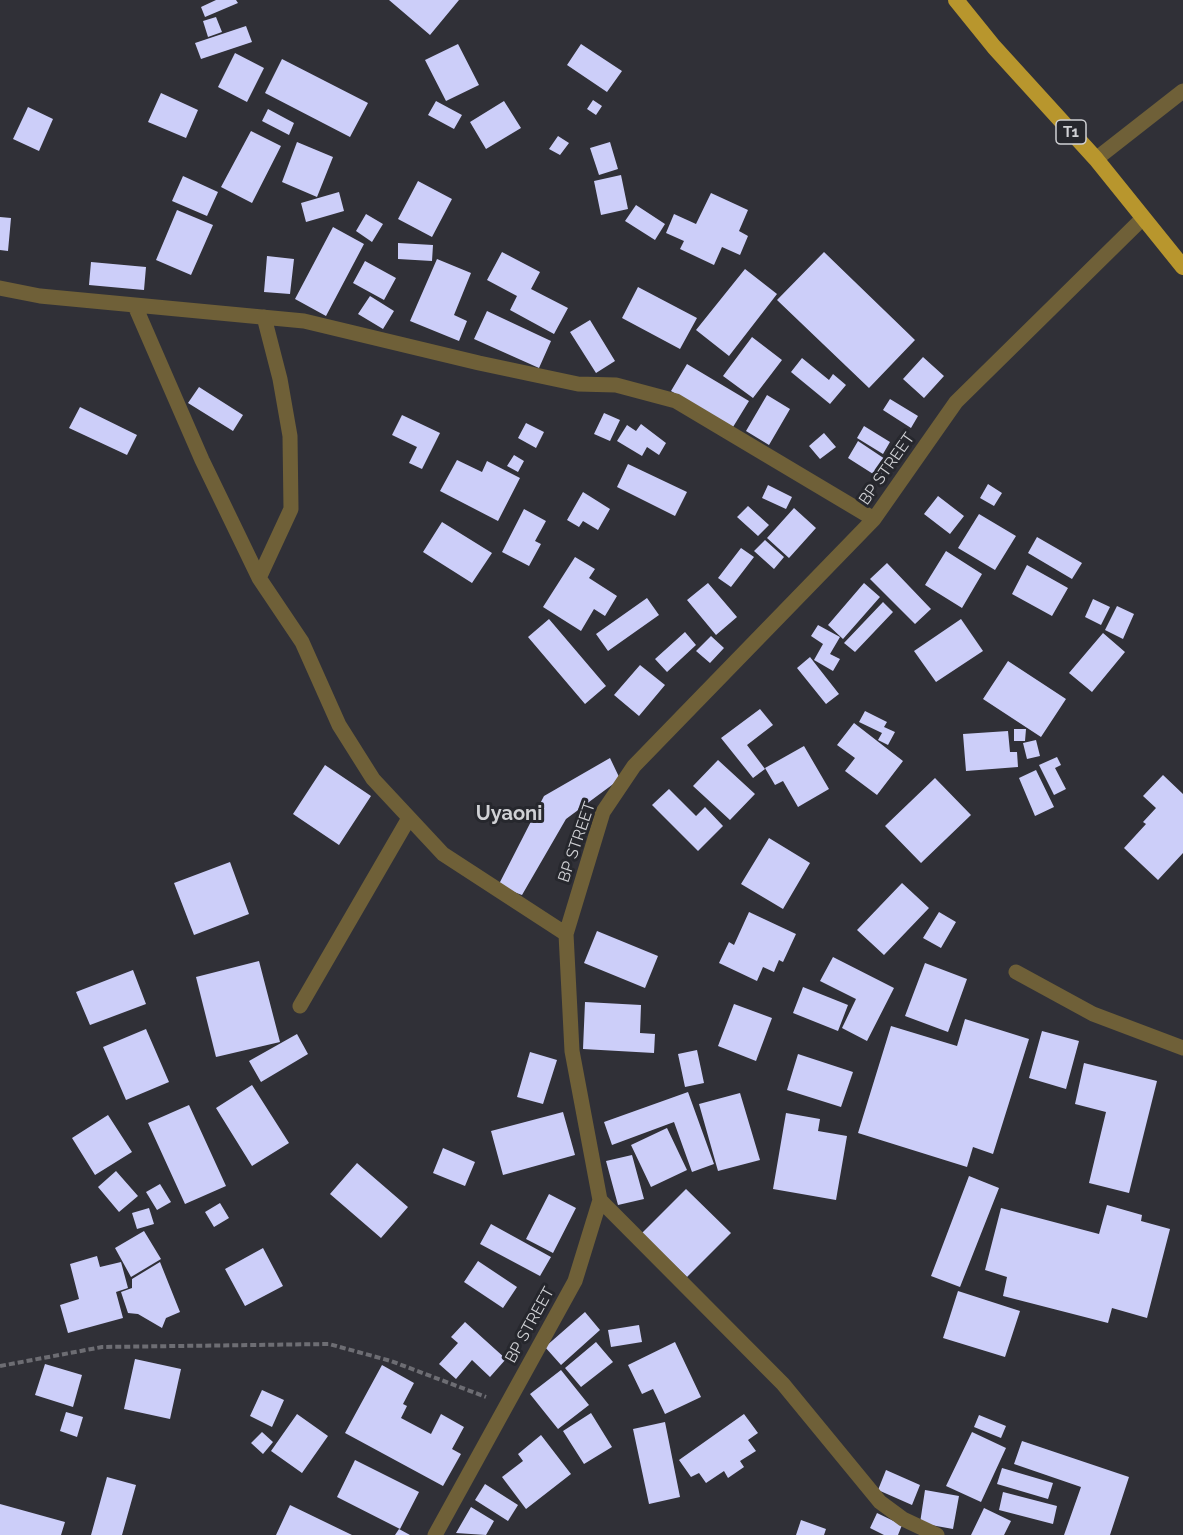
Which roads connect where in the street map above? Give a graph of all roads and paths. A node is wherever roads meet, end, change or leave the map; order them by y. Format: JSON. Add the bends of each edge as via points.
{"nodes":[{"id":1,"x":956,"y":0,"type":"edge"},
{"id":2,"x":1183,"y":91,"type":"edge"},
{"id":3,"x":1096,"y":159,"type":"junction"},
{"id":4,"x":1143,"y":218,"type":"junction"},
{"id":5,"x":1183,"y":267,"type":"edge"},
{"id":6,"x":0,"y":288,"type":"edge"},
{"id":7,"x":135,"y":306,"type":"junction"},
{"id":8,"x":264,"y":317,"type":"junction"},
{"id":9,"x":874,"y":519,"type":"junction"},
{"id":10,"x":260,"y":578,"type":"junction"},
{"id":11,"x":409,"y":818,"type":"junction"},
{"id":12,"x":567,"y":934,"type":"junction"},
{"id":13,"x":1016,"y":972,"type":"dead end"},
{"id":14,"x":300,"y":1006,"type":"dead end"},
{"id":15,"x":1183,"y":1048,"type":"edge"},
{"id":16,"x":600,"y":1200,"type":"junction"},
{"id":17,"x":0,"y":1366,"type":"edge"},
{"id":18,"x":506,"y":1405,"type":"junction"},
{"id":19,"x":435,"y":1535,"type":"edge"},
{"id":20,"x":937,"y":1535,"type":"edge"}],
"edges":[{"from":1,"to":3,"type":"highway","number":"T1","via":[[993,47]]},
{"from":2,"to":3,"type":"street"},
{"from":3,"to":4,"type":"highway","number":"T1"},
{"from":4,"to":5,"type":"highway","number":"T1"},
{"from":4,"to":9,"type":"street","name":"BP STREET","via":[[956,402]]},
{"from":6,"to":7,"type":"street"},
{"from":7,"to":8,"type":"street"},
{"from":7,"to":10,"type":"street","via":[[202,460]]},
{"from":8,"to":9,"type":"street","via":[[304,321],[478,363],[578,384],[616,385],[676,401]]},
{"from":8,"to":10,"type":"street","via":[[290,436],[291,509]]},
{"from":9,"to":12,"type":"street","name":"BP STREET","via":[[634,766],[603,812]]},
{"from":10,"to":11,"type":"street","via":[[302,642],[344,734],[373,779]]},
{"from":11,"to":12,"type":"street","via":[[443,854]]},
{"from":11,"to":14,"type":"street"},
{"from":12,"to":16,"type":"street","name":"BP STREET","via":[[572,1051]]},
{"from":13,"to":15,"type":"street","via":[[1093,1014]]},
{"from":16,"to":18,"type":"street","name":"BP STREET","via":[[575,1281]]},
{"from":16,"to":20,"type":"street","via":[[783,1384],[880,1502],[903,1519]]},
{"from":17,"to":18,"type":"path","via":[[102,1347],[329,1344],[391,1361]]},
{"from":18,"to":19,"type":"street","name":"BP STREET"}]}
